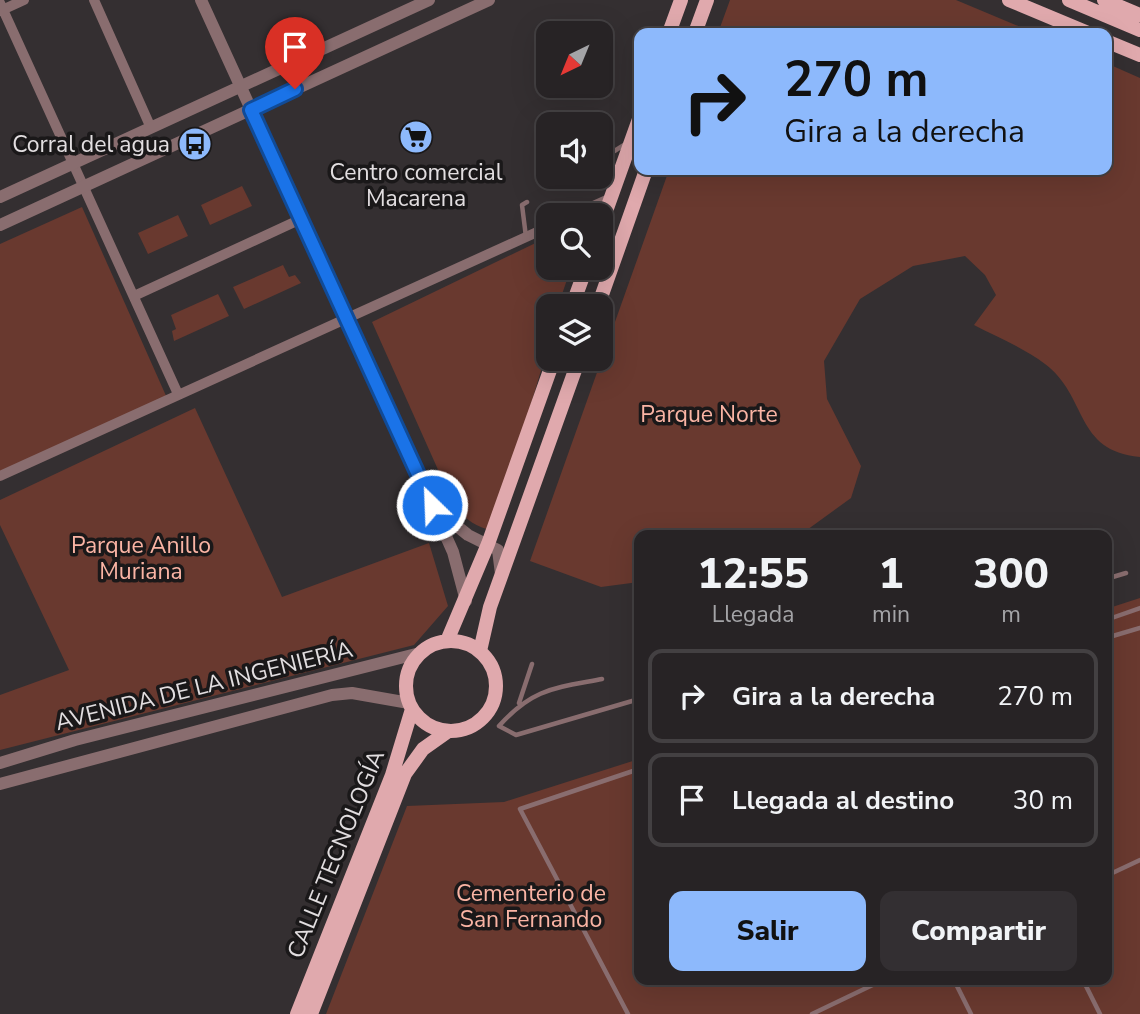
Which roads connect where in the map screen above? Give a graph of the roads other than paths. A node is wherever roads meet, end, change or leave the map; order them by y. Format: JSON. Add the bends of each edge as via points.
{"nodes":[{"id":1,"x":24,"y":0,"type":"edge"},
{"id":2,"x":94,"y":0,"type":"edge"},
{"id":3,"x":201,"y":0,"type":"edge"},
{"id":4,"x":489,"y":0,"type":"edge"},
{"id":5,"x":681,"y":0,"type":"edge"},
{"id":6,"x":707,"y":0,"type":"edge"},
{"id":7,"x":1009,"y":0,"type":"edge"},
{"id":8,"x":1069,"y":0,"type":"edge"},
{"id":9,"x":1104,"y":0,"type":"edge"},
{"id":10,"x":423,"y":1,"type":"edge"},
{"id":11,"x":1,"y":8,"type":"edge"},
{"id":12,"x":1140,"y":15,"type":"edge"},
{"id":13,"x":671,"y":28,"type":"edge"},
{"id":14,"x":697,"y":28,"type":"edge"},
{"id":15,"x":1076,"y":28,"type":"edge"},
{"id":16,"x":1140,"y":30,"type":"edge"},
{"id":17,"x":1112,"y":43,"type":"edge"},
{"id":18,"x":1140,"y":55,"type":"edge"},
{"id":19,"x":241,"y":86,"type":"junction"},
{"id":20,"x":251,"y":110,"type":"junction"},
{"id":21,"x":151,"y":128,"type":"junction"},
{"id":22,"x":634,"y":133,"type":"edge"},
{"id":23,"x":631,"y":141,"type":"junction"},
{"id":24,"x":613,"y":152,"type":"edge"},
{"id":25,"x":73,"y":163,"type":"junction"},
{"id":26,"x":644,"y":175,"type":"edge"},
{"id":27,"x":84,"y":187,"type":"junction"},
{"id":28,"x":0,"y":197,"type":"edge"},
{"id":29,"x":611,"y":198,"type":"junction"},
{"id":30,"x":527,"y":202,"type":"dead end"},
{"id":31,"x":600,"y":203,"type":"edge"},
{"id":32,"x":609,"y":203,"type":"edge"},
{"id":33,"x":302,"y":219,"type":"junction"},
{"id":34,"x":0,"y":225,"type":"edge"},
{"id":35,"x":536,"y":232,"type":"edge"},
{"id":36,"x":526,"y":237,"type":"junction"},
{"id":37,"x":602,"y":294,"type":"edge"},
{"id":38,"x":134,"y":296,"type":"junction"},
{"id":39,"x":346,"y":318,"type":"junction"},
{"id":40,"x":550,"y":371,"type":"edge"},
{"id":41,"x":575,"y":371,"type":"edge"},
{"id":42,"x":178,"y":394,"type":"junction"},
{"id":43,"x":0,"y":476,"type":"edge"},
{"id":44,"x":432,"y":505,"type":"junction"},
{"id":45,"x":488,"y":544,"type":"junction"},
{"id":46,"x":1126,"y":573,"type":"dead end"},
{"id":47,"x":1112,"y":577,"type":"edge"},
{"id":48,"x":500,"y":579,"type":"junction"},
{"id":49,"x":466,"y":602,"type":"junction"},
{"id":50,"x":1140,"y":608,"type":"edge"},
{"id":51,"x":1112,"y":618,"type":"edge"},
{"id":52,"x":1140,"y":628,"type":"edge"},
{"id":53,"x":1112,"y":636,"type":"edge"},
{"id":54,"x":447,"y":641,"type":"junction"},
{"id":55,"x":480,"y":651,"type":"junction"},
{"id":56,"x":420,"y":653,"type":"junction"},
{"id":57,"x":532,"y":664,"type":"dead end"},
{"id":58,"x":603,"y":680,"type":"dead end"},
{"id":59,"x":634,"y":700,"type":"edge"},
{"id":60,"x":519,"y":704,"type":"junction"},
{"id":61,"x":411,"y":706,"type":"junction"},
{"id":62,"x":447,"y":732,"type":"junction"},
{"id":63,"x":0,"y":763,"type":"edge"},
{"id":64,"x":634,"y":771,"type":"edge"},
{"id":65,"x":0,"y":784,"type":"edge"},
{"id":66,"x":1140,"y":860,"type":"edge"},
{"id":67,"x":1112,"y":873,"type":"edge"},
{"id":68,"x":872,"y":985,"type":"edge"},
{"id":69,"x":956,"y":985,"type":"edge"},
{"id":70,"x":1086,"y":985,"type":"edge"},
{"id":71,"x":814,"y":1013,"type":"edge"},
{"id":72,"x":297,"y":1014,"type":"edge"},
{"id":73,"x":311,"y":1014,"type":"edge"},
{"id":74,"x":628,"y":1014,"type":"edge"},
{"id":75,"x":971,"y":1014,"type":"edge"},
{"id":76,"x":1100,"y":1014,"type":"edge"}],
"edges":[{"from":1,"to":11,"type":"street"},
{"from":2,"to":21,"type":"street"},
{"from":3,"to":19,"type":"street"},
{"from":4,"to":20,"type":"street"},
{"from":5,"to":13,"type":"main road"},
{"from":6,"to":14,"type":"main road"},
{"from":7,"to":15,"type":"main road"},
{"from":8,"to":16,"type":"main road"},
{"from":9,"to":12,"type":"main road"},
{"from":10,"to":19,"type":"street"},
{"from":11,"to":25,"type":"street"},
{"from":17,"to":18,"type":"main road"},
{"from":19,"to":20,"type":"street"},
{"from":19,"to":21,"type":"street"},
{"from":20,"to":27,"type":"street"},
{"from":20,"to":33,"type":"street"},
{"from":21,"to":25,"type":"street"},
{"from":22,"to":23,"type":"main road"},
{"from":23,"to":24,"type":"lane"},
{"from":23,"to":29,"type":"main road"},
{"from":25,"to":27,"type":"street"},
{"from":25,"to":28,"type":"street"},
{"from":26,"to":37,"type":"main road"},
{"from":27,"to":34,"type":"street"},
{"from":27,"to":38,"type":"street"},
{"from":29,"to":31,"type":"street"},
{"from":29,"to":32,"type":"main road"},
{"from":30,"to":36,"type":"lane","via":[[522,205]]},
{"from":33,"to":38,"type":"street"},
{"from":33,"to":39,"type":"street"},
{"from":35,"to":36,"type":"street"},
{"from":36,"to":39,"type":"street"},
{"from":38,"to":42,"type":"street"},
{"from":39,"to":42,"type":"street"},
{"from":39,"to":44,"type":"street"},
{"from":40,"to":45,"type":"main road"},
{"from":41,"to":48,"type":"main road"},
{"from":42,"to":43,"type":"street"},
{"from":44,"to":45,"type":"street","via":[[468,535]]},
{"from":44,"to":49,"type":"street","via":[[453,552]]},
{"from":45,"to":48,"type":"street","via":[[498,550]]},
{"from":45,"to":49,"type":"main road"},
{"from":46,"to":47,"type":"lane"},
{"from":48,"to":55,"type":"main road"},
{"from":49,"to":54,"type":"main road"},
{"from":50,"to":51,"type":"lane"},
{"from":52,"to":53,"type":"lane"},
{"from":54,"to":55,"type":"main road"},
{"from":54,"to":56,"type":"main road"},
{"from":55,"to":62,"type":"main road","via":[[495,672],[497,687],[490,711],[471,727]]},
{"from":56,"to":61,"type":"main road","via":[[406,685]]},
{"from":56,"to":63,"type":"street","name":"AVENIDA DE LA INGENIERÍA"},
{"from":57,"to":60,"type":"lane"},
{"from":58,"to":60,"type":"lane","via":[[547,690]]},
{"from":59,"to":60,"type":"lane","via":[[516,735],[499,726]]},
{"from":61,"to":62,"type":"main road","via":[[427,725]]},
{"from":61,"to":65,"type":"street","name":"AVENIDA DE LA INGENIERÍA","via":[[352,693],[332,695]]},
{"from":61,"to":72,"type":"main road","name":"CALLE TECNOLOGÍA","via":[[392,775]]},
{"from":62,"to":73,"type":"main road","name":"CALLE TECNOLOGÍA","via":[[423,749],[405,774]]},
{"from":64,"to":74,"type":"lane","via":[[520,809]]},
{"from":66,"to":67,"type":"lane"},
{"from":68,"to":71,"type":"lane"},
{"from":69,"to":75,"type":"lane"},
{"from":70,"to":76,"type":"lane"}]}
